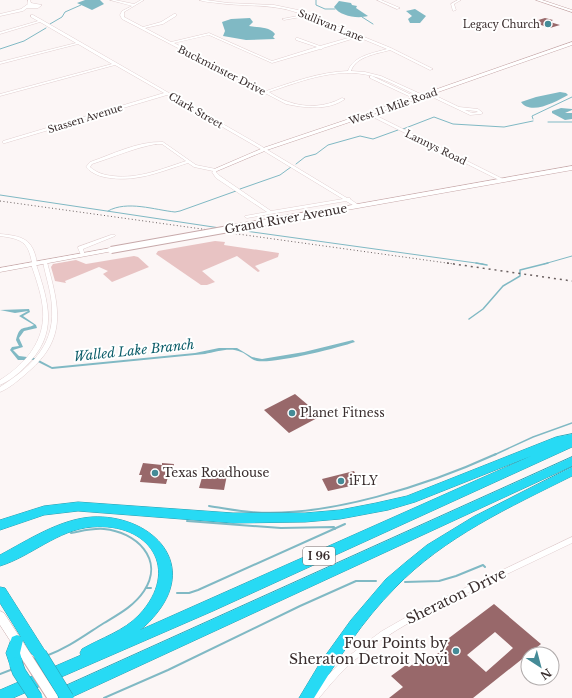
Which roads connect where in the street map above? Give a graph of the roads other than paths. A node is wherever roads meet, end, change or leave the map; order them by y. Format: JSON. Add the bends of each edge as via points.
{"nodes":[{"id":1,"x":111,"y":0,"type":"edge"},
{"id":2,"x":143,"y":0,"type":"edge"},
{"id":3,"x":200,"y":0,"type":"edge"},
{"id":4,"x":225,"y":0,"type":"edge"},
{"id":5,"x":378,"y":0,"type":"edge"},
{"id":6,"x":388,"y":0,"type":"edge"},
{"id":7,"x":460,"y":0,"type":"edge"},
{"id":8,"x":538,"y":0,"type":"edge"},
{"id":9,"x":30,"y":2,"type":"edge"},
{"id":10,"x":382,"y":2,"type":"junction"},
{"id":11,"x":222,"y":3,"type":"junction"},
{"id":12,"x":133,"y":5,"type":"junction"},
{"id":13,"x":26,"y":7,"type":"junction"},
{"id":14,"x":398,"y":8,"type":"dead end"},
{"id":15,"x":454,"y":10,"type":"dead end"},
{"id":16,"x":572,"y":11,"type":"edge"},
{"id":17,"x":176,"y":15,"type":"dead end"},
{"id":18,"x":307,"y":15,"type":"junction"},
{"id":19,"x":0,"y":16,"type":"edge"},
{"id":20,"x":32,"y":16,"type":"dead end"},
{"id":21,"x":284,"y":19,"type":"dead end"},
{"id":22,"x":41,"y":21,"type":"junction"},
{"id":23,"x":142,"y":28,"type":"junction"},
{"id":24,"x":0,"y":33,"type":"edge"},
{"id":25,"x":358,"y":36,"type":"junction"},
{"id":26,"x":297,"y":39,"type":"dead end"},
{"id":27,"x":78,"y":42,"type":"junction"},
{"id":28,"x":170,"y":43,"type":"junction"},
{"id":29,"x":572,"y":43,"type":"edge"},
{"id":30,"x":321,"y":48,"type":"junction"},
{"id":31,"x":390,"y":49,"type":"junction"},
{"id":32,"x":0,"y":63,"type":"edge"},
{"id":33,"x":115,"y":64,"type":"junction"},
{"id":34,"x":431,"y":69,"type":"dead end"},
{"id":35,"x":349,"y":72,"type":"junction"},
{"id":36,"x":367,"y":75,"type":"junction"},
{"id":37,"x":398,"y":85,"type":"junction"},
{"id":38,"x":391,"y":87,"type":"junction"},
{"id":39,"x":266,"y":92,"type":"junction"},
{"id":40,"x":166,"y":94,"type":"junction"},
{"id":41,"x":429,"y":94,"type":"junction"},
{"id":42,"x":0,"y":95,"type":"edge"},
{"id":43,"x":422,"y":96,"type":"junction"},
{"id":44,"x":343,"y":98,"type":"dead end"},
{"id":45,"x":416,"y":98,"type":"junction"},
{"id":46,"x":460,"y":108,"type":"dead end"},
{"id":47,"x":370,"y":114,"type":"junction"},
{"id":48,"x":4,"y":142,"type":"dead end"},
{"id":49,"x":265,"y":150,"type":"junction"},
{"id":50,"x":188,"y":162,"type":"junction"},
{"id":51,"x":572,"y":168,"type":"edge"},
{"id":52,"x":215,"y":170,"type":"junction"},
{"id":53,"x":503,"y":180,"type":"junction"},
{"id":54,"x":348,"y":199,"type":"junction"},
{"id":55,"x":358,"y":206,"type":"junction"},
{"id":56,"x":271,"y":213,"type":"junction"},
{"id":57,"x":247,"y":217,"type":"dead end"},
{"id":58,"x":0,"y":235,"type":"edge"},
{"id":59,"x":113,"y":236,"type":"dead end"},
{"id":60,"x":83,"y":255,"type":"junction"},
{"id":61,"x":45,"y":262,"type":"junction"},
{"id":62,"x":34,"y":263,"type":"junction"},
{"id":63,"x":0,"y":270,"type":"edge"},
{"id":64,"x":0,"y":383,"type":"edge"},
{"id":65,"x":0,"y":390,"type":"edge"},
{"id":66,"x":572,"y":438,"type":"edge"},
{"id":67,"x":572,"y":442,"type":"edge"},
{"id":68,"x":572,"y":461,"type":"edge"},
{"id":69,"x":572,"y":472,"type":"edge"},
{"id":70,"x":0,"y":526,"type":"edge"},
{"id":71,"x":572,"y":540,"type":"edge"},
{"id":72,"x":0,"y":561,"type":"edge"},
{"id":73,"x":0,"y":592,"type":"edge"},
{"id":74,"x":0,"y":616,"type":"edge"},
{"id":75,"x":17,"y":641,"type":"joint"},
{"id":76,"x":28,"y":659,"type":"junction"},
{"id":77,"x":126,"y":666,"type":"junction"},
{"id":78,"x":65,"y":667,"type":"junction"},
{"id":79,"x":0,"y":696,"type":"edge"},
{"id":80,"x":36,"y":698,"type":"edge"},
{"id":81,"x":53,"y":698,"type":"edge"},
{"id":82,"x":56,"y":698,"type":"edge"},
{"id":83,"x":69,"y":698,"type":"edge"},
{"id":84,"x":306,"y":698,"type":"edge"},
{"id":85,"x":314,"y":698,"type":"edge"}],
"edges":[{"from":1,"to":12,"type":"street"},
{"from":2,"to":12,"type":"street"},
{"from":3,"to":11,"type":"street","name":"Sullivan Lane"},
{"from":4,"to":11,"type":"street"},
{"from":5,"to":10,"type":"street"},
{"from":6,"to":10,"type":"street"},
{"from":7,"to":15,"type":"street","via":[[452,4]]},
{"from":8,"to":16,"type":"street"},
{"from":9,"to":13,"type":"street"},
{"from":9,"to":13,"type":"street","via":[[40,5]]},
{"from":10,"to":14,"type":"street"},
{"from":11,"to":18,"type":"street","name":"Sullivan Lane","via":[[278,7]]},
{"from":12,"to":23,"type":"street","name":"Buckminster Drive","via":[[123,12],[122,16]]},
{"from":13,"to":19,"type":"street"},
{"from":17,"to":23,"type":"street","via":[[162,23]]},
{"from":18,"to":21,"type":"street"},
{"from":18,"to":25,"type":"street","name":"Sullivan Lane"},
{"from":20,"to":22,"type":"street","name":"Clark Street"},
{"from":22,"to":24,"type":"street"},
{"from":22,"to":27,"type":"street","name":"Clark Street"},
{"from":23,"to":28,"type":"street","name":"Buckminster Drive"},
{"from":25,"to":30,"type":"street"},
{"from":25,"to":31,"type":"street","name":"Sullivan Lane"},
{"from":26,"to":30,"type":"street"},
{"from":27,"to":32,"type":"street"},
{"from":27,"to":33,"type":"street","name":"Clark Street"},
{"from":28,"to":30,"type":"street","via":[[209,34],[272,62]]},
{"from":28,"to":39,"type":"street","name":"Buckminster Drive"},
{"from":29,"to":41,"type":"street","name":"West 11 Mile Road"},
{"from":31,"to":34,"type":"street","name":"Sullivan Lane"},
{"from":31,"to":35,"type":"street","via":[[356,62]]},
{"from":33,"to":40,"type":"street","name":"Clark Street"},
{"from":33,"to":42,"type":"street"},
{"from":35,"to":36,"type":"street"},
{"from":35,"to":39,"type":"street","via":[[321,75]]},
{"from":36,"to":37,"type":"street"},
{"from":36,"to":38,"type":"street"},
{"from":37,"to":38,"type":"street"},
{"from":37,"to":43,"type":"street"},
{"from":38,"to":45,"type":"street"},
{"from":39,"to":44,"type":"street","name":"Buckminster Drive","via":[[287,103],[307,106],[326,105]]},
{"from":40,"to":48,"type":"street","name":"Stassen Avenue"},
{"from":40,"to":49,"type":"street","name":"Clark Street"},
{"from":41,"to":43,"type":"street","name":"West 11 Mile Road"},
{"from":41,"to":46,"type":"street"},
{"from":43,"to":45,"type":"street","name":"West 11 Mile Road"},
{"from":45,"to":47,"type":"street","name":"West 11 Mile Road"},
{"from":47,"to":49,"type":"street","name":"West 11 Mile Road"},
{"from":47,"to":53,"type":"street","name":"Lannys Road"},
{"from":49,"to":52,"type":"street","name":"West 11 Mile Road"},
{"from":49,"to":54,"type":"street","name":"Clark Street"},
{"from":50,"to":50,"type":"street","via":[[163,143],[152,143],[88,165],[92,171],[103,175],[136,177]]},
{"from":50,"to":52,"type":"street","via":[[200,168]]},
{"from":51,"to":53,"type":"street","name":"Grand River Avenue"},
{"from":52,"to":56,"type":"street","via":[[218,177]]},
{"from":53,"to":55,"type":"street","name":"Grand River Avenue"},
{"from":54,"to":55,"type":"street","name":"Clark Street"},
{"from":54,"to":56,"type":"street"},
{"from":55,"to":60,"type":"street","name":"Grand River Avenue","bridge":true},
{"from":56,"to":57,"type":"street"},
{"from":58,"to":62,"type":"street","via":[[25,242],[30,247]]},
{"from":59,"to":60,"type":"street","via":[[80,248]]},
{"from":60,"to":61,"type":"street","name":"Grand River Avenue"},
{"from":61,"to":62,"type":"street","name":"Grand River Avenue"},
{"from":61,"to":65,"type":"street","via":[[56,315],[53,333],[40,356],[24,373]]},
{"from":62,"to":63,"type":"street","name":"Grand River Avenue"},
{"from":62,"to":64,"type":"street","via":[[46,310],[45,331],[33,356]]},
{"from":66,"to":70,"type":"highway","via":[[560,440],[419,497],[347,514],[300,519],[257,519],[63,507],[26,514]]},
{"from":67,"to":78,"type":"highway","number":"I 96","via":[[208,607]]},
{"from":68,"to":77,"type":"highway","number":"I 96"},
{"from":69,"to":84,"type":"highway","via":[[487,514],[454,534],[392,583],[359,619]]},
{"from":71,"to":85,"type":"street","name":"Sheraton Drive","via":[[420,612],[390,630],[348,661],[323,685]]},
{"from":72,"to":78,"type":"highway","via":[[59,531],[92,522],[108,522],[131,527],[148,536],[159,548],[168,572],[165,587],[154,609],[132,628],[101,643]]},
{"from":73,"to":76,"type":"highway"},
{"from":74,"to":75,"type":"street"},
{"from":75,"to":76,"type":"highway","via":[[13,653]]},
{"from":76,"to":80,"type":"highway","bridge":true,"via":[[19,672]]},
{"from":76,"to":81,"type":"street","bridge":true},
{"from":76,"to":83,"type":"highway","bridge":true},
{"from":77,"to":82,"type":"highway","number":"I 96"},
{"from":77,"to":83,"type":"highway","via":[[110,678]]},
{"from":78,"to":79,"type":"highway","number":"I 96"}]}
